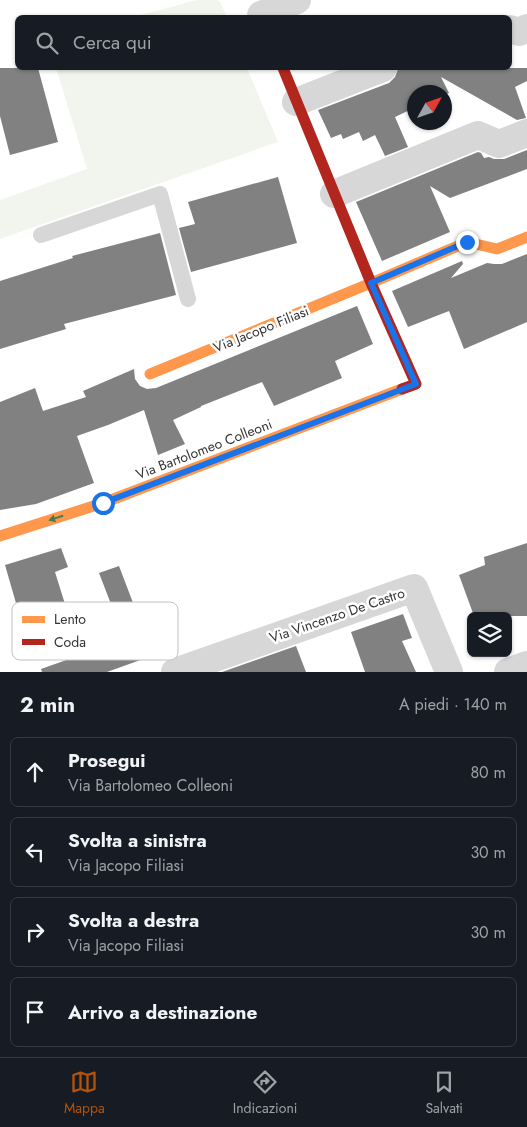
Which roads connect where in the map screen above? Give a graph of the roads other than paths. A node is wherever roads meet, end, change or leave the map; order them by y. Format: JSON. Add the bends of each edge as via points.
{"nodes":[{"id":1,"x":297,"y":0,"type":"edge"},
{"id":2,"x":260,"y":11,"type":"edge"},
{"id":3,"x":527,"y":28,"type":"edge"},
{"id":4,"x":512,"y":30,"type":"edge"},
{"id":5,"x":284,"y":70,"type":"edge"},
{"id":6,"x":378,"y":70,"type":"edge"},
{"id":7,"x":296,"y":102,"type":"junction"},
{"id":8,"x":527,"y":132,"type":"edge"},
{"id":9,"x":334,"y":194,"type":"junction"},
{"id":10,"x":40,"y":235,"type":"dead end"},
{"id":11,"x":527,"y":237,"type":"edge"},
{"id":12,"x":371,"y":283,"type":"junction"},
{"id":13,"x":188,"y":299,"type":"dead end"},
{"id":14,"x":150,"y":374,"type":"dead end"},
{"id":15,"x":0,"y":536,"type":"edge"},
{"id":16,"x":527,"y":665,"type":"edge"},
{"id":17,"x":174,"y":672,"type":"edge"},
{"id":18,"x":448,"y":672,"type":"edge"},
{"id":19,"x":508,"y":672,"type":"edge"}],
"edges":[{"from":1,"to":2,"type":"street"},
{"from":3,"to":4,"type":"street","via":[[519,32]]},
{"from":5,"to":7,"type":"street"},
{"from":6,"to":7,"type":"street"},
{"from":7,"to":9,"type":"street"},
{"from":8,"to":9,"type":"street","via":[[500,144],[478,135]]},
{"from":9,"to":12,"type":"street"},
{"from":10,"to":13,"type":"lane","via":[[160,194]]},
{"from":11,"to":12,"type":"street","name":"Via Jacopo Filiasi","via":[[497,249],[467,242]]},
{"from":12,"to":14,"type":"street","name":"Via Jacopo Filiasi"},
{"from":12,"to":15,"type":"street","name":"Via Bartolomeo Colleoni","one_way":true,"via":[[416,384],[103,503]]},
{"from":16,"to":19,"type":"street"},
{"from":17,"to":18,"type":"street","name":"Via Vincenzo De Castro","via":[[414,588]]}]}
